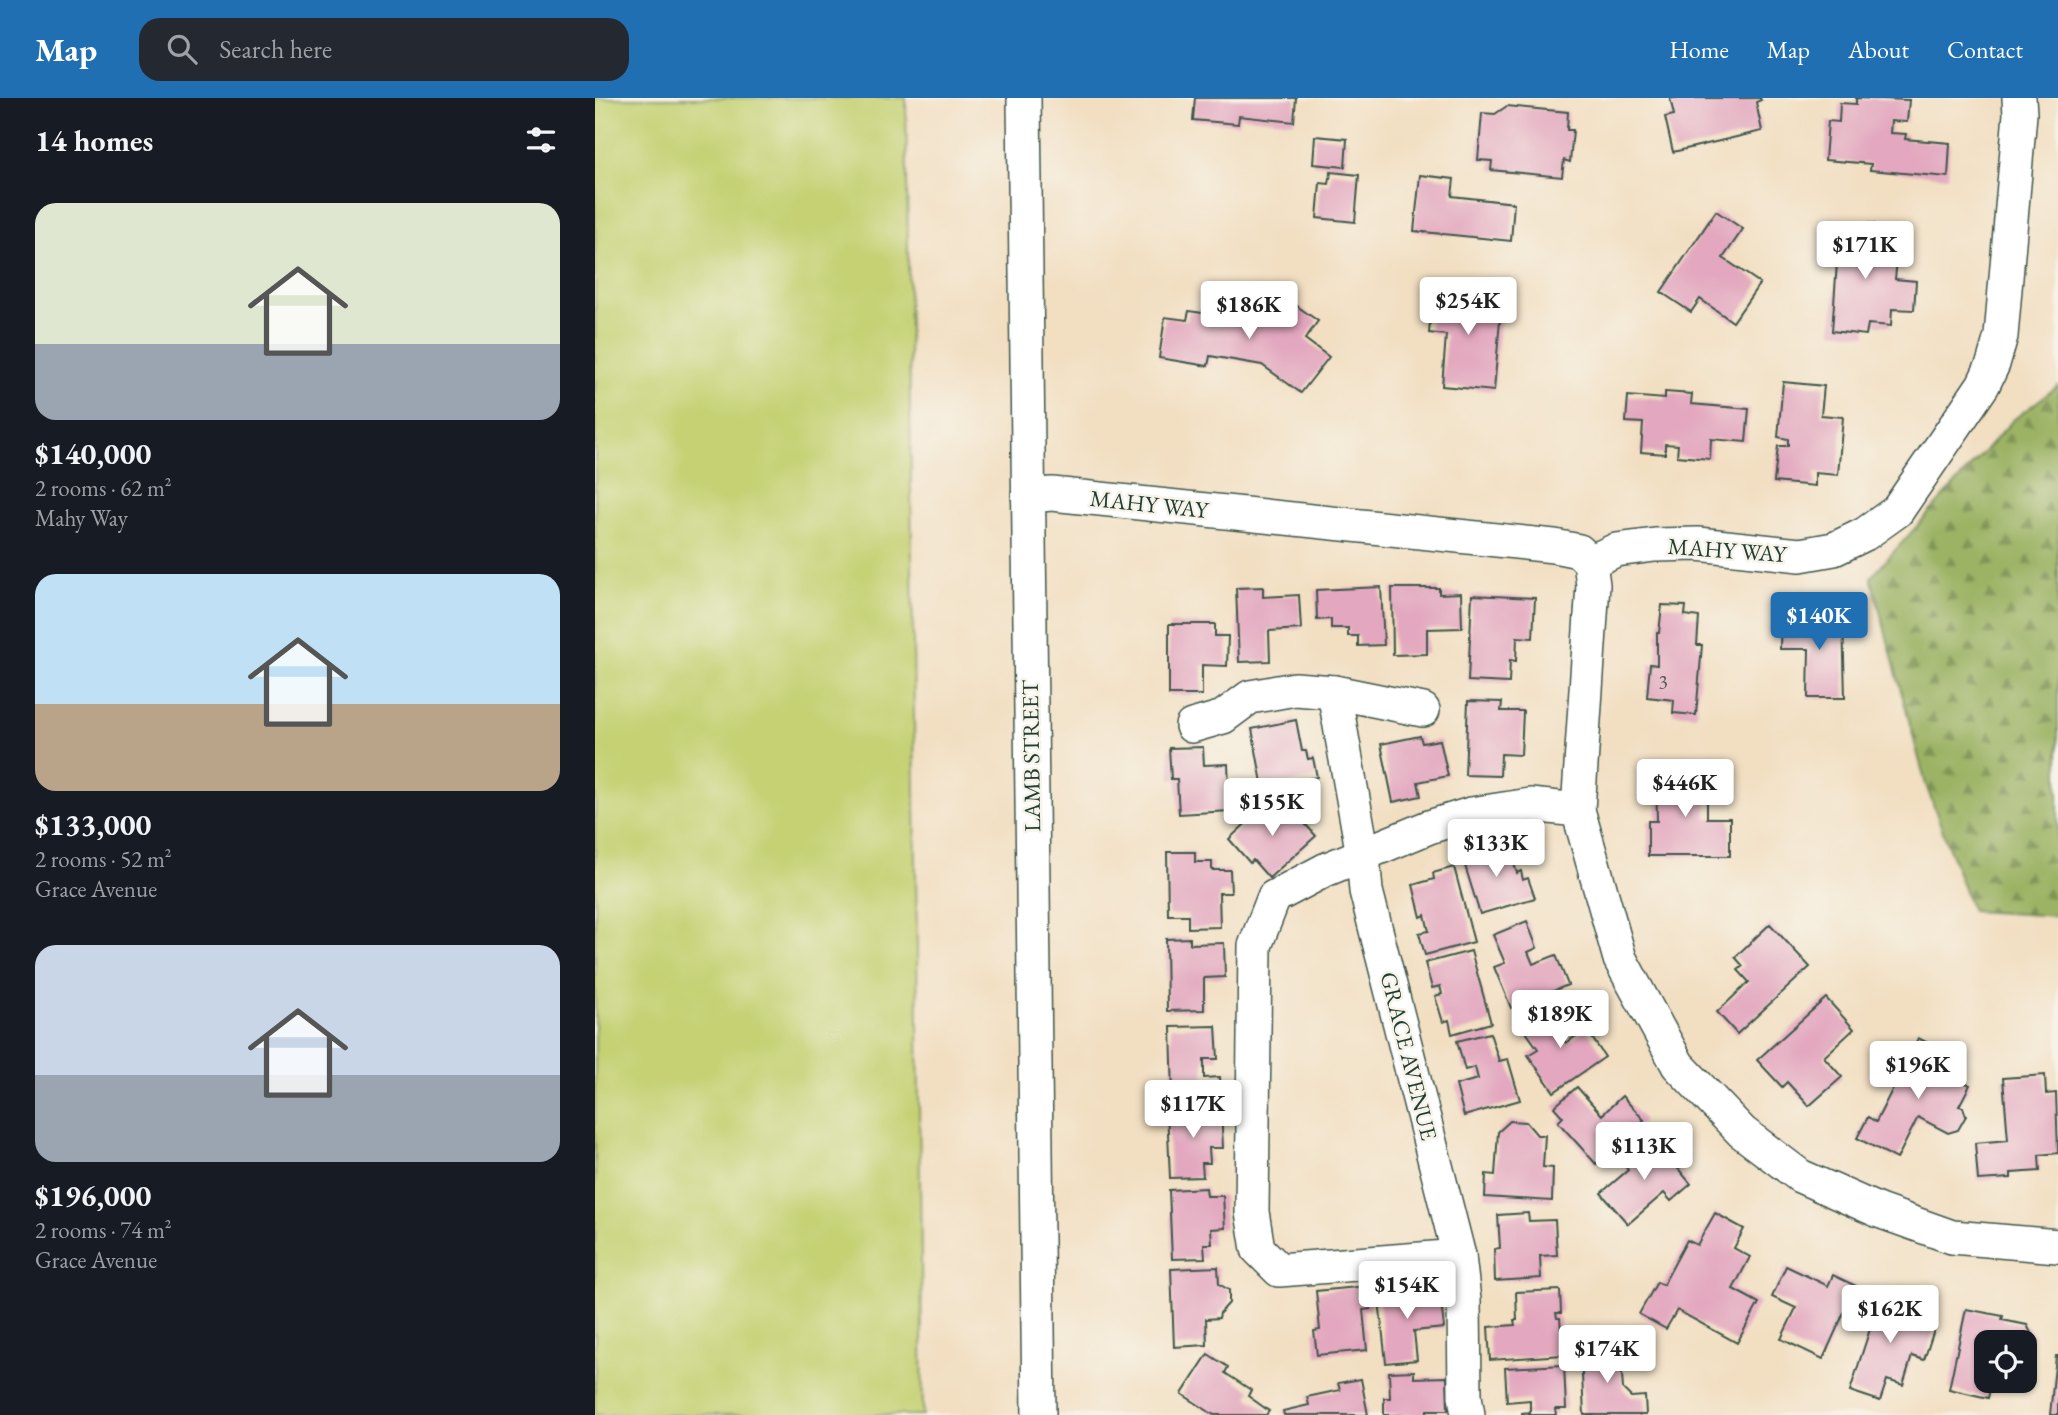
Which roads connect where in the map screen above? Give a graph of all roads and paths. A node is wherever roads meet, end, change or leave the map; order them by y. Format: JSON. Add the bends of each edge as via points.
{"nodes":[{"id":1,"x":1024,"y":98,"type":"edge"},
{"id":2,"x":2019,"y":98,"type":"edge"},
{"id":3,"x":1028,"y":496,"type":"junction"},
{"id":4,"x":1590,"y":562,"type":"junction"},
{"id":5,"x":1334,"y":692,"type":"junction"},
{"id":6,"x":1423,"y":710,"type":"dead end"},
{"id":7,"x":1192,"y":726,"type":"dead end"},
{"id":8,"x":1578,"y":810,"type":"junction"},
{"id":9,"x":1363,"y":855,"type":"junction"},
{"id":10,"x":2058,"y":1246,"type":"edge"},
{"id":11,"x":1459,"y":1256,"type":"junction"},
{"id":12,"x":1039,"y":1415,"type":"edge"},
{"id":13,"x":1468,"y":1415,"type":"edge"}],
"edges":[{"from":1,"to":3,"type":"street","name":"LAMB STREET"},
{"from":2,"to":4,"type":"street","name":"MAHY WAY","via":[[2001,336],[1993,364],[1896,511],[1834,549],[1800,555],[1698,544],[1655,545],[1616,550]]},
{"from":3,"to":4,"type":"street","name":"MAHY WAY","via":[[1554,546],[1579,551]]},
{"from":3,"to":12,"type":"street","name":"LAMB STREET"},
{"from":4,"to":8,"type":"street","via":[[1593,585]]},
{"from":5,"to":6,"type":"street"},
{"from":5,"to":7,"type":"street","via":[[1295,689],[1250,696],[1223,717]]},
{"from":5,"to":9,"type":"street","name":"GRACE AVENUE"},
{"from":8,"to":9,"type":"street","via":[[1530,806],[1471,814]]},
{"from":8,"to":10,"type":"street","via":[[1620,958],[1678,1066],[1742,1132],[1800,1176],[1891,1216],[1952,1237]]},
{"from":9,"to":11,"type":"street","name":"GRACE AVENUE","via":[[1366,891]]},
{"from":9,"to":11,"type":"street","via":[[1274,897],[1255,946],[1252,1212],[1258,1249],[1279,1270]]},
{"from":11,"to":13,"type":"street","name":"GRACE AVENUE"}]}
